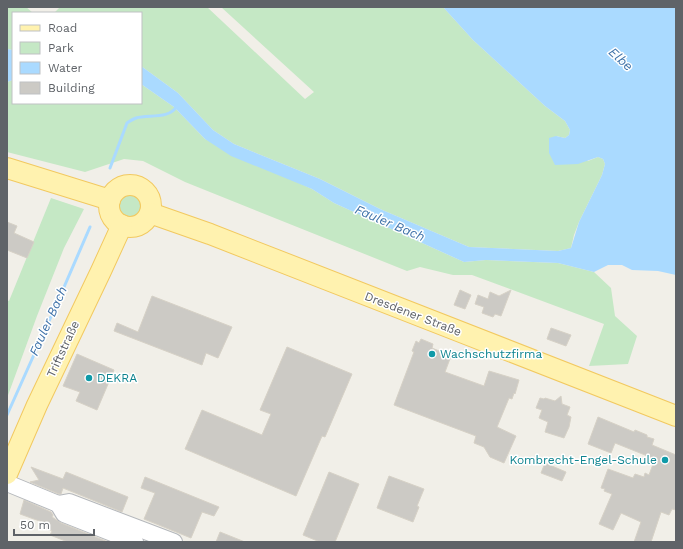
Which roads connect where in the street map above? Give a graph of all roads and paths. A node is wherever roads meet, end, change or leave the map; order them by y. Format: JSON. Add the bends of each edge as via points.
{"nodes":[{"id":1,"x":7,"y":168,"type":"edge"},
{"id":2,"x":110,"y":200,"type":"junction"},
{"id":3,"x":150,"y":213,"type":"junction"},
{"id":4,"x":122,"y":225,"type":"junction"},
{"id":5,"x":676,"y":416,"type":"edge"},
{"id":6,"x":7,"y":474,"type":"edge"},
{"id":7,"x":7,"y":483,"type":"edge"},
{"id":8,"x":126,"y":536,"type":"edge"},
{"id":9,"x":174,"y":542,"type":"edge"}],
"edges":[{"from":1,"to":2,"type":"main road"},
{"from":2,"to":3,"type":"main road","via":[[120,187],[137,186],[149,196]]},
{"from":2,"to":4,"type":"main road","via":[[109,206],[113,217]]},
{"from":3,"to":4,"type":"main road","via":[[139,225]]},
{"from":3,"to":5,"type":"main road","name":"Dresdener Straße","via":[[210,234]]},
{"from":4,"to":6,"type":"main road","name":"Triftstraße","via":[[37,404]]},
{"from":7,"to":8,"type":"street","via":[[58,504],[64,514]]},
{"from":8,"to":9,"type":"street"}]}
